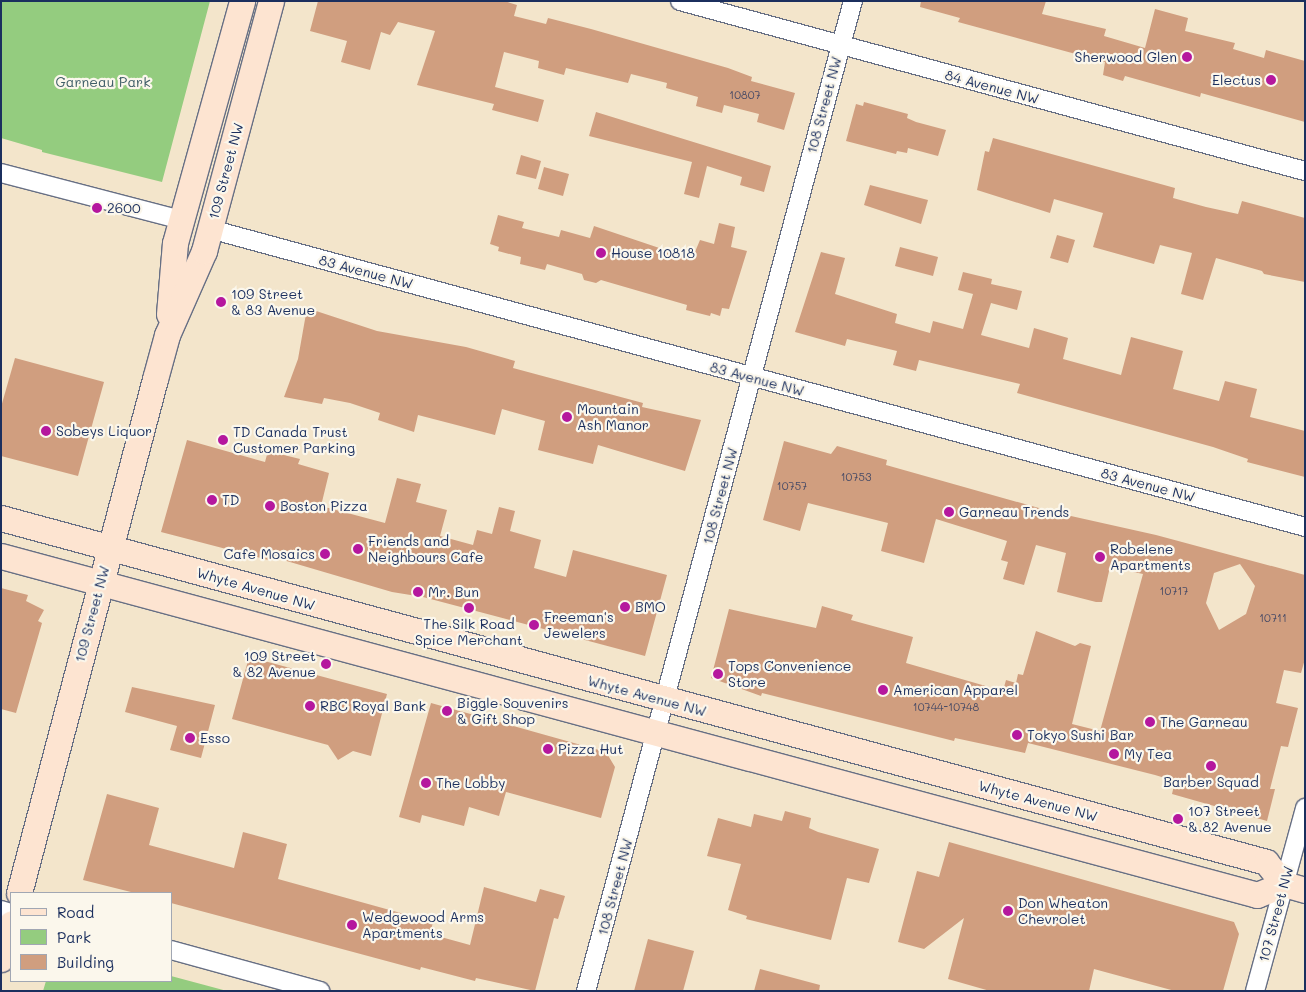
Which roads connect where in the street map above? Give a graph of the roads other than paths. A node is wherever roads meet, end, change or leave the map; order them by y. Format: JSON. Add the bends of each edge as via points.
{"nodes":[{"id":1,"x":242,"y":1,"type":"edge"},
{"id":2,"x":271,"y":1,"type":"edge"},
{"id":3,"x":680,"y":1,"type":"edge"},
{"id":4,"x":852,"y":1,"type":"edge"},
{"id":5,"x":840,"y":45,"type":"junction"},
{"id":6,"x":1305,"y":172,"type":"edge"},
{"id":7,"x":1,"y":173,"type":"edge"},
{"id":8,"x":181,"y":220,"type":"junction"},
{"id":9,"x":210,"y":228,"type":"junction"},
{"id":10,"x":167,"y":335,"type":"junction"},
{"id":11,"x":752,"y":378,"type":"junction"},
{"id":12,"x":1,"y":518,"type":"edge"},
{"id":13,"x":1305,"y":527,"type":"edge"},
{"id":14,"x":110,"y":548,"type":"junction"},
{"id":15,"x":1,"y":556,"type":"edge"},
{"id":16,"x":101,"y":584,"type":"junction"},
{"id":17,"x":666,"y":701,"type":"junction"},
{"id":18,"x":658,"y":733,"type":"junction"},
{"id":19,"x":1305,"y":808,"type":"edge"},
{"id":20,"x":1294,"y":887,"type":"edge"},
{"id":21,"x":19,"y":892,"type":"edge"},
{"id":22,"x":10,"y":927,"type":"edge"},
{"id":23,"x":172,"y":950,"type":"edge"},
{"id":24,"x":1,"y":959,"type":"edge"},
{"id":25,"x":320,"y":991,"type":"edge"},
{"id":26,"x":586,"y":991,"type":"edge"},
{"id":27,"x":1255,"y":991,"type":"edge"}],
"edges":[{"from":1,"to":8,"type":"main road","name":"109 Street NW"},
{"from":2,"to":9,"type":"main road","name":"109 Street NW"},
{"from":3,"to":5,"type":"street","name":"84 Avenue NW"},
{"from":4,"to":5,"type":"street","name":"108 Street NW"},
{"from":5,"to":6,"type":"street","name":"84 Avenue NW"},
{"from":5,"to":11,"type":"street","name":"108 Street NW"},
{"from":7,"to":8,"type":"street"},
{"from":8,"to":10,"type":"main road","name":"109 Street NW","via":[[175,242]]},
{"from":9,"to":10,"type":"main road","name":"109 Street NW","via":[[204,251]]},
{"from":9,"to":11,"type":"street","name":"83 Avenue NW"},
{"from":10,"to":14,"type":"main road","name":"109 Street NW"},
{"from":11,"to":13,"type":"street","name":"83 Avenue NW"},
{"from":11,"to":17,"type":"street","name":"108 Street NW"},
{"from":12,"to":14,"type":"main road","name":"Whyte Avenue NW"},
{"from":14,"to":16,"type":"main road","name":"109 Street NW"},
{"from":14,"to":17,"type":"main road","name":"Whyte Avenue NW"},
{"from":15,"to":16,"type":"main road"},
{"from":16,"to":18,"type":"main road"},
{"from":16,"to":21,"type":"main road","name":"109 Street NW"},
{"from":17,"to":18,"type":"street","name":"108 Street NW"},
{"from":17,"to":20,"type":"main road","name":"Whyte Avenue NW","via":[[1266,862]]},
{"from":18,"to":20,"type":"main road","via":[[1257,895]]},
{"from":18,"to":26,"type":"street","name":"108 Street NW"},
{"from":19,"to":20,"type":"street","name":"107 Street NW"},
{"from":20,"to":27,"type":"street","name":"107 Street NW"},
{"from":22,"to":24,"type":"main road"},
{"from":23,"to":25,"type":"street"}]}
